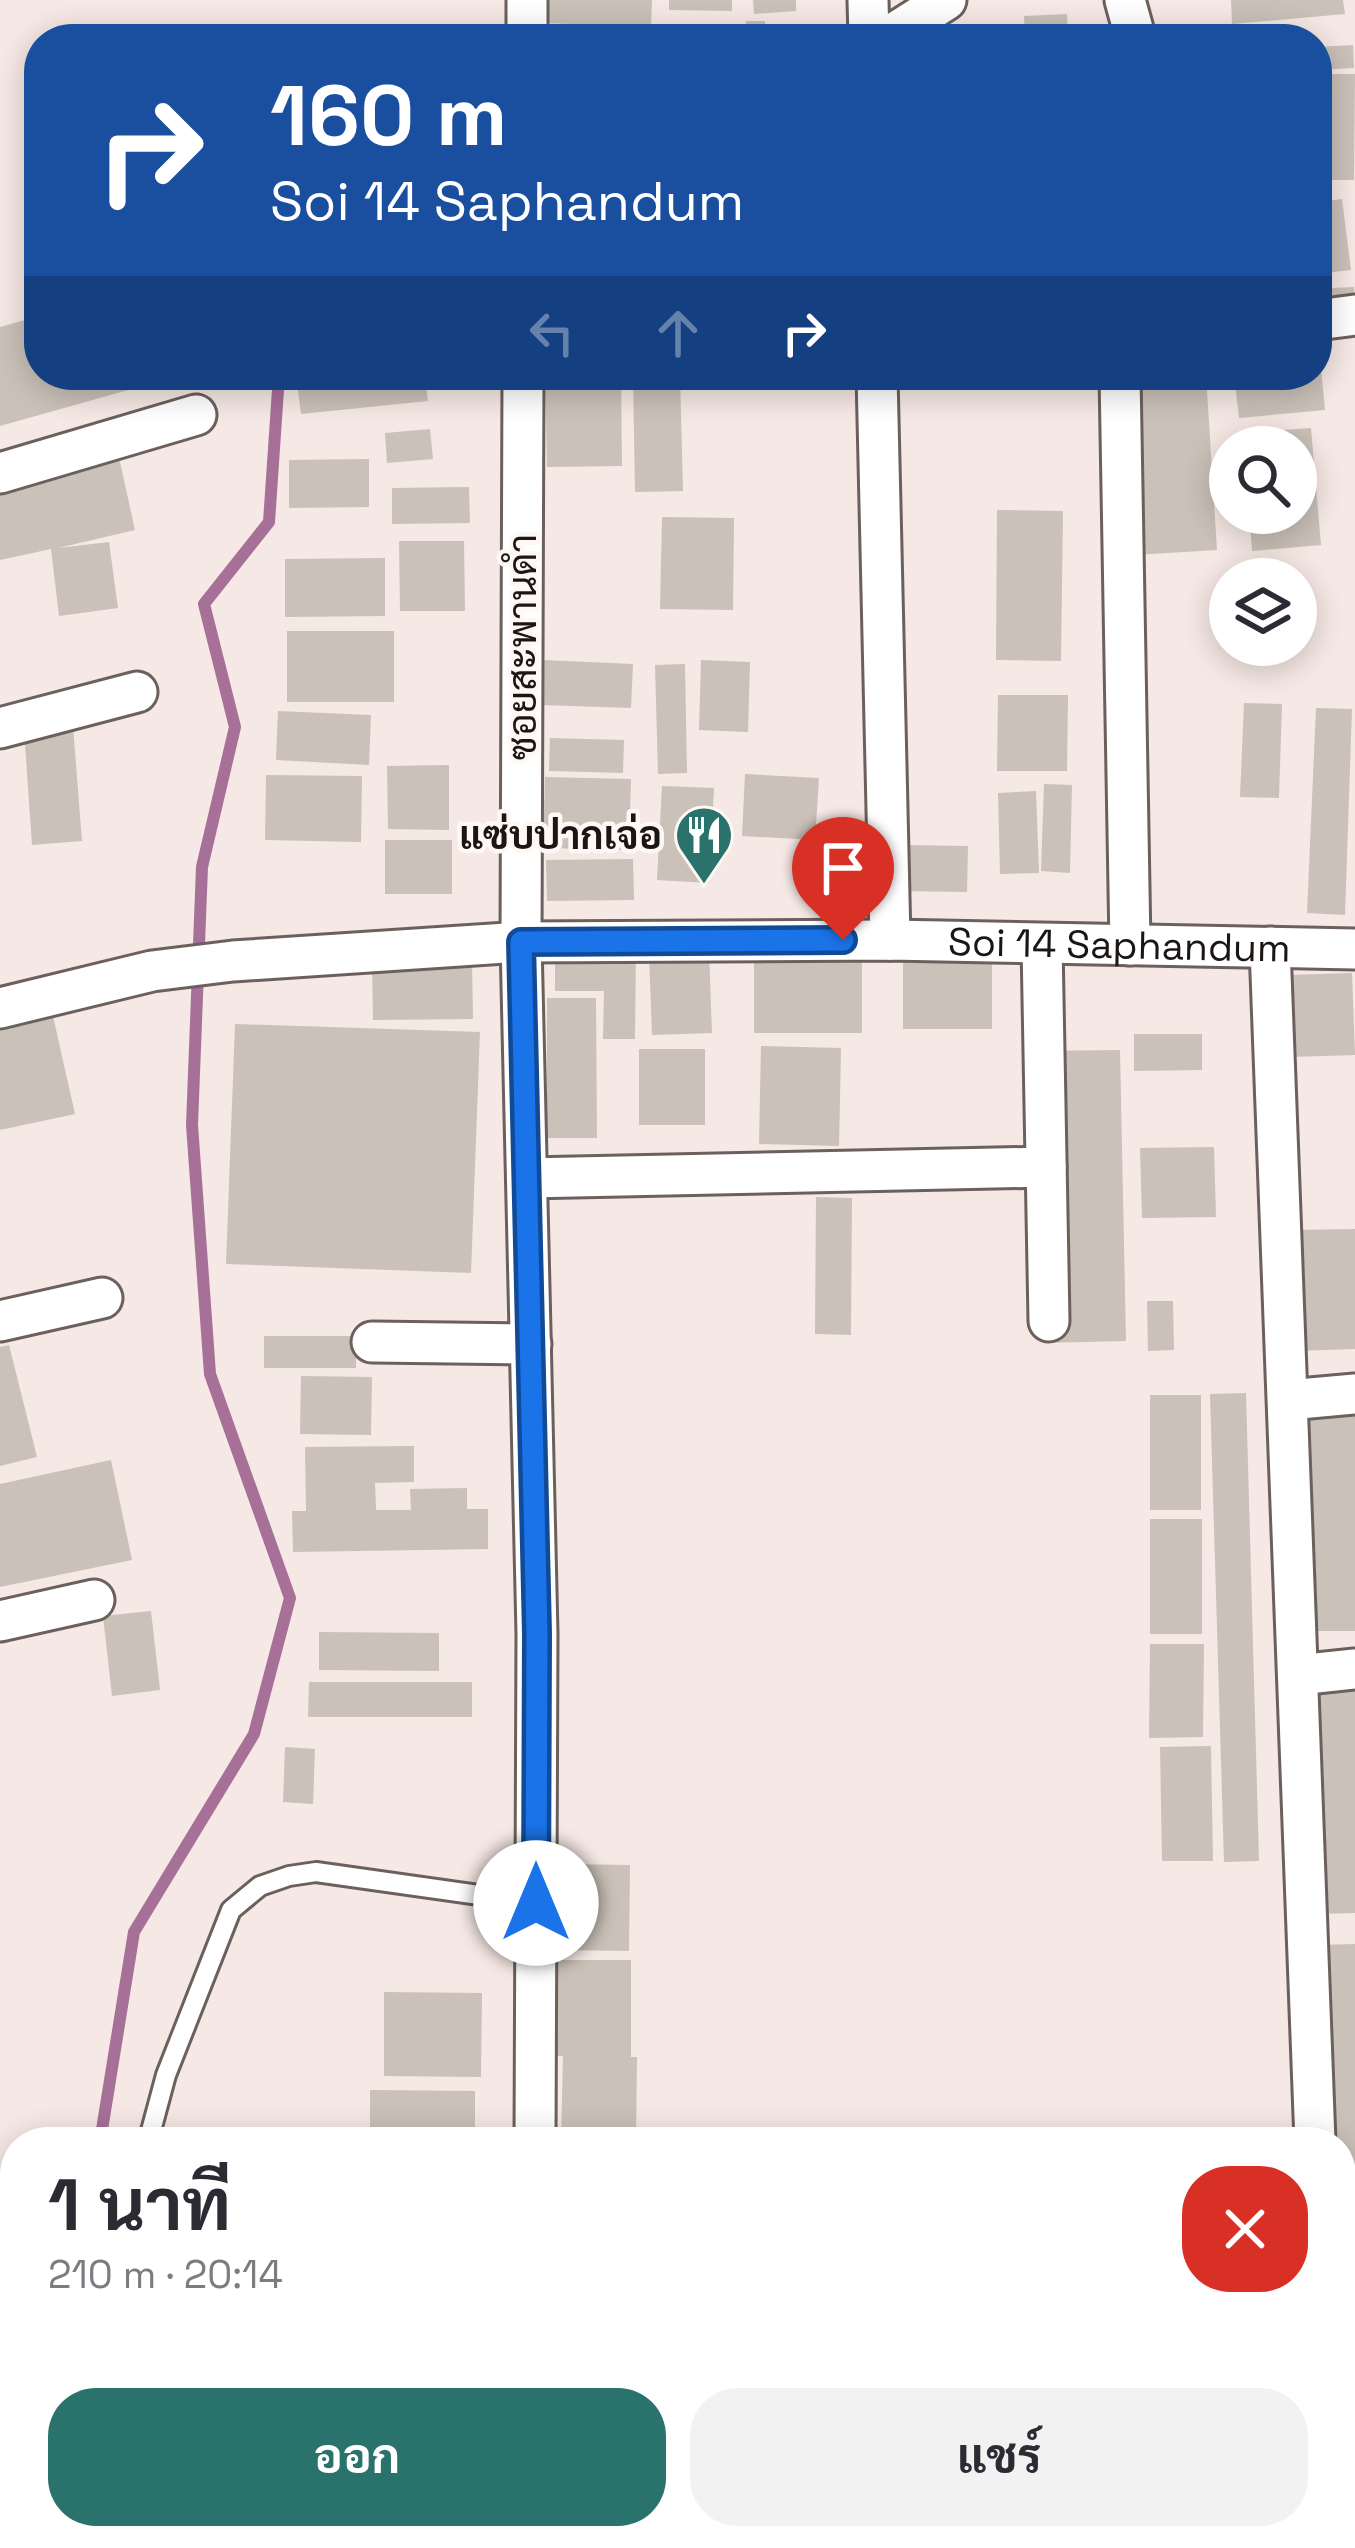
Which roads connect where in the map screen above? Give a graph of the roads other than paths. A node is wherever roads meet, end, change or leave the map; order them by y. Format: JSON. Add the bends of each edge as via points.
{"nodes":[{"id":1,"x":946,"y":0,"type":"edge"},
{"id":2,"x":908,"y":24,"type":"edge"},
{"id":3,"x":523,"y":390,"type":"edge"},
{"id":4,"x":877,"y":390,"type":"edge"},
{"id":5,"x":1120,"y":390,"type":"edge"},
{"id":6,"x":196,"y":415,"type":"dead end"},
{"id":7,"x":0,"y":473,"type":"edge"},
{"id":8,"x":136,"y":692,"type":"dead end"},
{"id":9,"x":0,"y":728,"type":"edge"},
{"id":10,"x":890,"y":940,"type":"junction"},
{"id":11,"x":521,"y":942,"type":"junction"},
{"id":12,"x":1042,"y":944,"type":"junction"},
{"id":13,"x":1130,"y":945,"type":"junction"},
{"id":14,"x":1270,"y":947,"type":"junction"},
{"id":15,"x":1355,"y":950,"type":"edge"},
{"id":16,"x":0,"y":1008,"type":"edge"},
{"id":17,"x":1046,"y":1166,"type":"junction"},
{"id":18,"x":527,"y":1178,"type":"junction"},
{"id":19,"x":102,"y":1298,"type":"dead end"},
{"id":20,"x":0,"y":1321,"type":"edge"},
{"id":21,"x":1049,"y":1321,"type":"dead end"},
{"id":22,"x":372,"y":1342,"type":"dead end"},
{"id":23,"x":531,"y":1344,"type":"junction"},
{"id":24,"x":1355,"y":1394,"type":"edge"},
{"id":25,"x":1288,"y":1400,"type":"junction"},
{"id":26,"x":94,"y":1600,"type":"dead end"},
{"id":27,"x":0,"y":1622,"type":"edge"},
{"id":28,"x":1355,"y":1669,"type":"edge"},
{"id":29,"x":1298,"y":1675,"type":"junction"},
{"id":30,"x":536,"y":1903,"type":"junction"},
{"id":31,"x":152,"y":2127,"type":"edge"},
{"id":32,"x":535,"y":2127,"type":"edge"},
{"id":33,"x":1315,"y":2127,"type":"edge"}],
"edges":[{"from":1,"to":2,"type":"street"},
{"from":3,"to":11,"type":"street","name":"ซอยสะพานดำ"},
{"from":4,"to":10,"type":"street"},
{"from":5,"to":13,"type":"street"},
{"from":6,"to":7,"type":"street"},
{"from":8,"to":9,"type":"street"},
{"from":10,"to":11,"type":"street","name":"Soi 14 Saphandum"},
{"from":10,"to":12,"type":"street","name":"Soi 14 Saphandum"},
{"from":11,"to":16,"type":"street","name":"Soi 14 Saphandum","via":[[152,971]]},
{"from":11,"to":18,"type":"street","name":"ซอยสะพานดำ"},
{"from":12,"to":13,"type":"street","name":"Soi 14 Saphandum"},
{"from":12,"to":17,"type":"street"},
{"from":13,"to":14,"type":"street","name":"Soi 14 Saphandum"},
{"from":14,"to":15,"type":"street","name":"Soi 14 Saphandum"},
{"from":14,"to":25,"type":"street"},
{"from":17,"to":18,"type":"street"},
{"from":17,"to":21,"type":"street"},
{"from":18,"to":23,"type":"street","name":"ซอยสะพานดำ"},
{"from":19,"to":20,"type":"street"},
{"from":22,"to":23,"type":"street"},
{"from":23,"to":30,"type":"street","name":"ซอยสะพานดำ"},
{"from":24,"to":25,"type":"street"},
{"from":25,"to":29,"type":"street"},
{"from":26,"to":27,"type":"street"},
{"from":28,"to":29,"type":"street"},
{"from":29,"to":33,"type":"street"},
{"from":30,"to":31,"type":"lane","via":[[316,1873],[260,1886],[231,1910]]},
{"from":30,"to":32,"type":"street","name":"ซอยสะพานดำ"}]}
